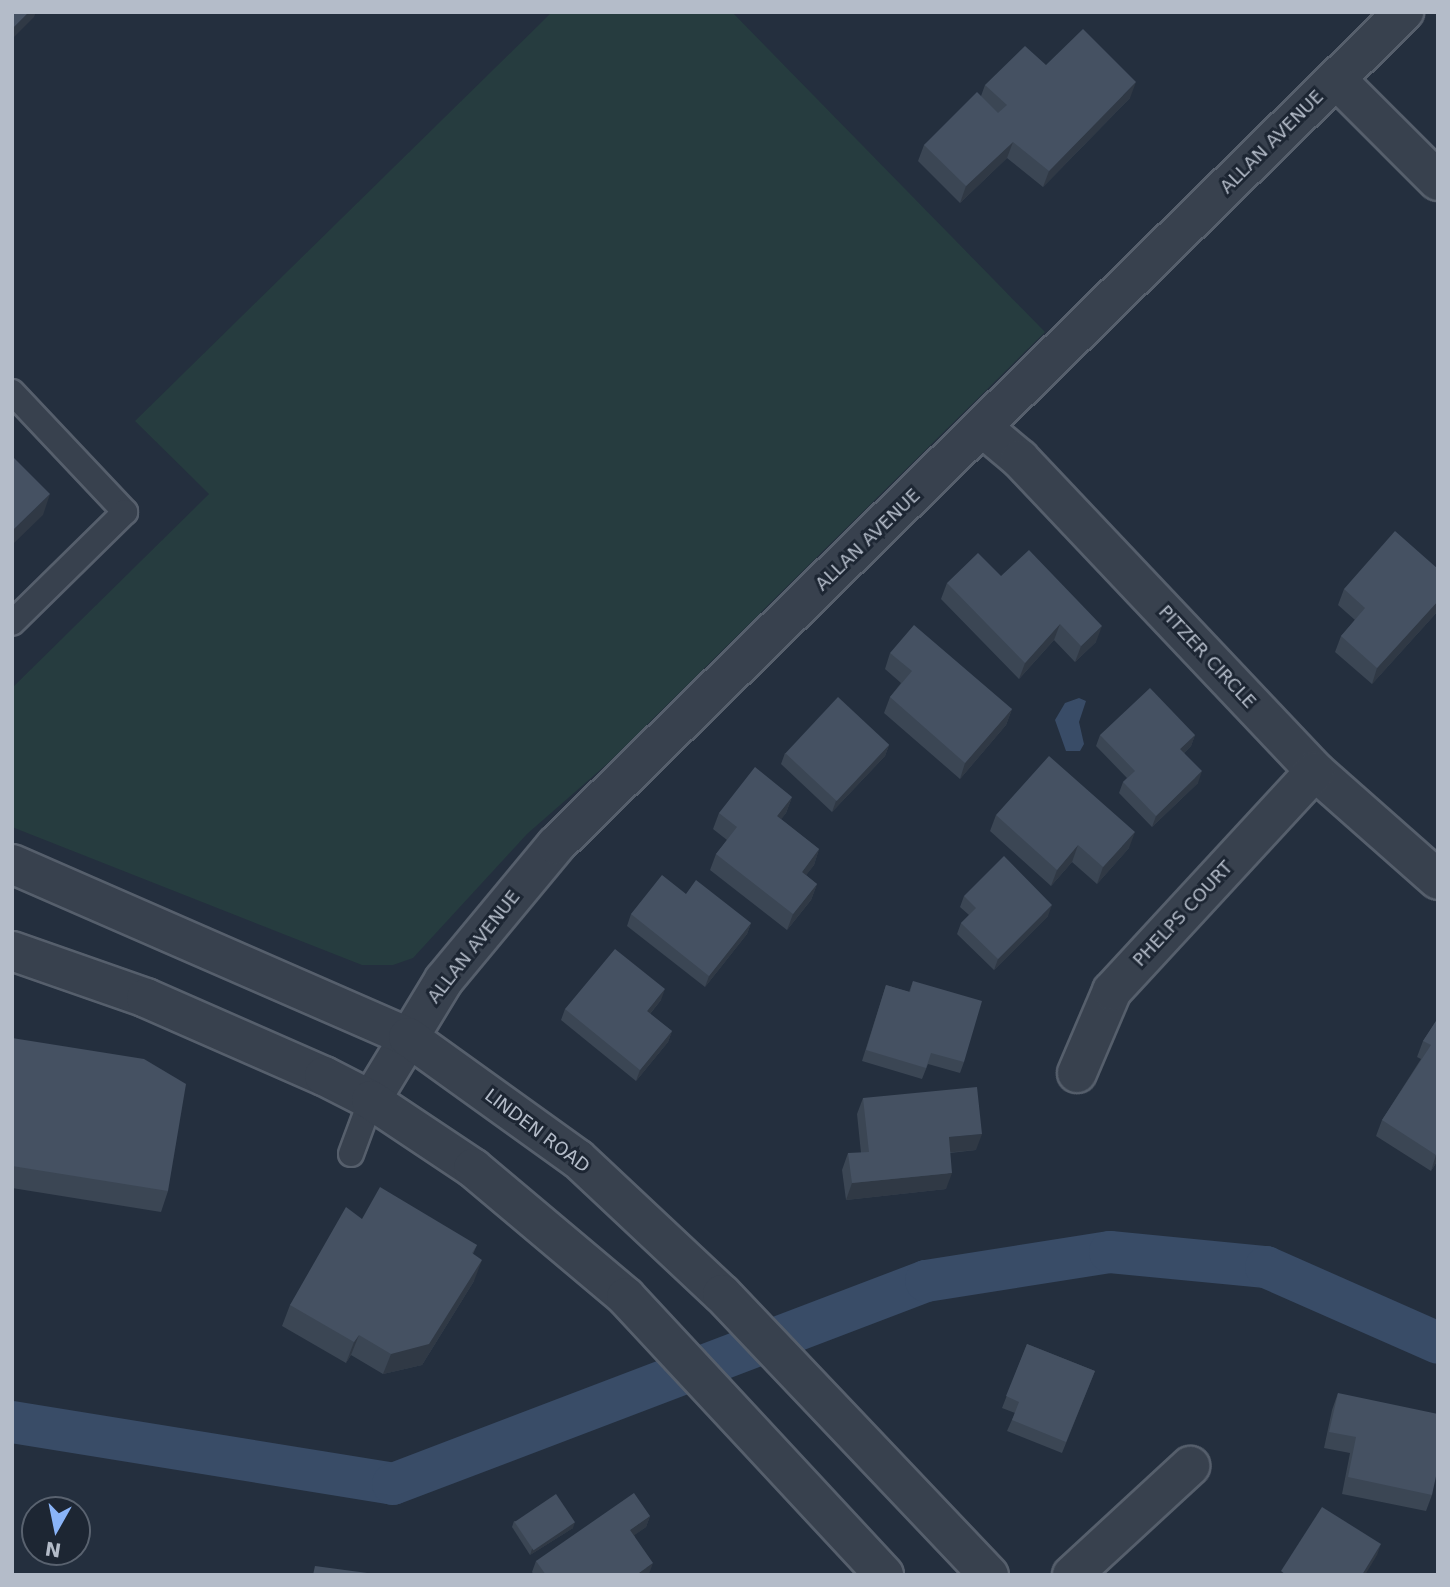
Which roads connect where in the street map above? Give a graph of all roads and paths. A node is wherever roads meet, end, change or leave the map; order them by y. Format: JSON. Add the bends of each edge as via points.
{"nodes":[{"id":1,"x":1404,"y":12,"type":"edge"},
{"id":2,"x":1336,"y":79,"type":"junction"},
{"id":3,"x":1438,"y":181,"type":"edge"},
{"id":4,"x":12,"y":392,"type":"edge"},
{"id":5,"x":982,"y":428,"type":"junction"},
{"id":6,"x":12,"y":623,"type":"edge"},
{"id":7,"x":1315,"y":771,"type":"junction"},
{"id":8,"x":12,"y":864,"type":"edge"},
{"id":9,"x":1438,"y":880,"type":"edge"},
{"id":10,"x":12,"y":951,"type":"edge"},
{"id":11,"x":408,"y":1037,"type":"junction"},
{"id":12,"x":1077,"y":1073,"type":"dead end"},
{"id":13,"x":371,"y":1100,"type":"junction"},
{"id":14,"x":351,"y":1154,"type":"dead end"},
{"id":15,"x":1190,"y":1466,"type":"dead end"},
{"id":16,"x":884,"y":1575,"type":"edge"},
{"id":17,"x":989,"y":1575,"type":"edge"},
{"id":18,"x":1072,"y":1575,"type":"edge"}],
"edges":[{"from":1,"to":2,"type":"street","name":"ALLAN AVENUE"},
{"from":2,"to":3,"type":"street"},
{"from":2,"to":5,"type":"street","name":"ALLAN AVENUE"},
{"from":4,"to":6,"type":"lane","via":[[125,512]]},
{"from":5,"to":7,"type":"street","name":"PITZER CIRCLE","via":[[1020,459]]},
{"from":5,"to":11,"type":"street","name":"ALLAN AVENUE","via":[[556,845],[444,979]]},
{"from":7,"to":9,"type":"street","name":"PITZER CIRCLE"},
{"from":7,"to":12,"type":"street","name":"PHELPS COURT","via":[[1112,991]]},
{"from":8,"to":11,"type":"street","name":"LINDEN ROAD"},
{"from":10,"to":13,"type":"street","via":[[146,998]]},
{"from":11,"to":13,"type":"street","name":"ALLAN AVENUE"},
{"from":11,"to":17,"type":"street","name":"LINDEN ROAD","via":[[578,1158],[722,1294]]},
{"from":13,"to":14,"type":"lane"},
{"from":13,"to":16,"type":"street","via":[[473,1168],[568,1246],[653,1326]]},
{"from":15,"to":18,"type":"street"}]}
